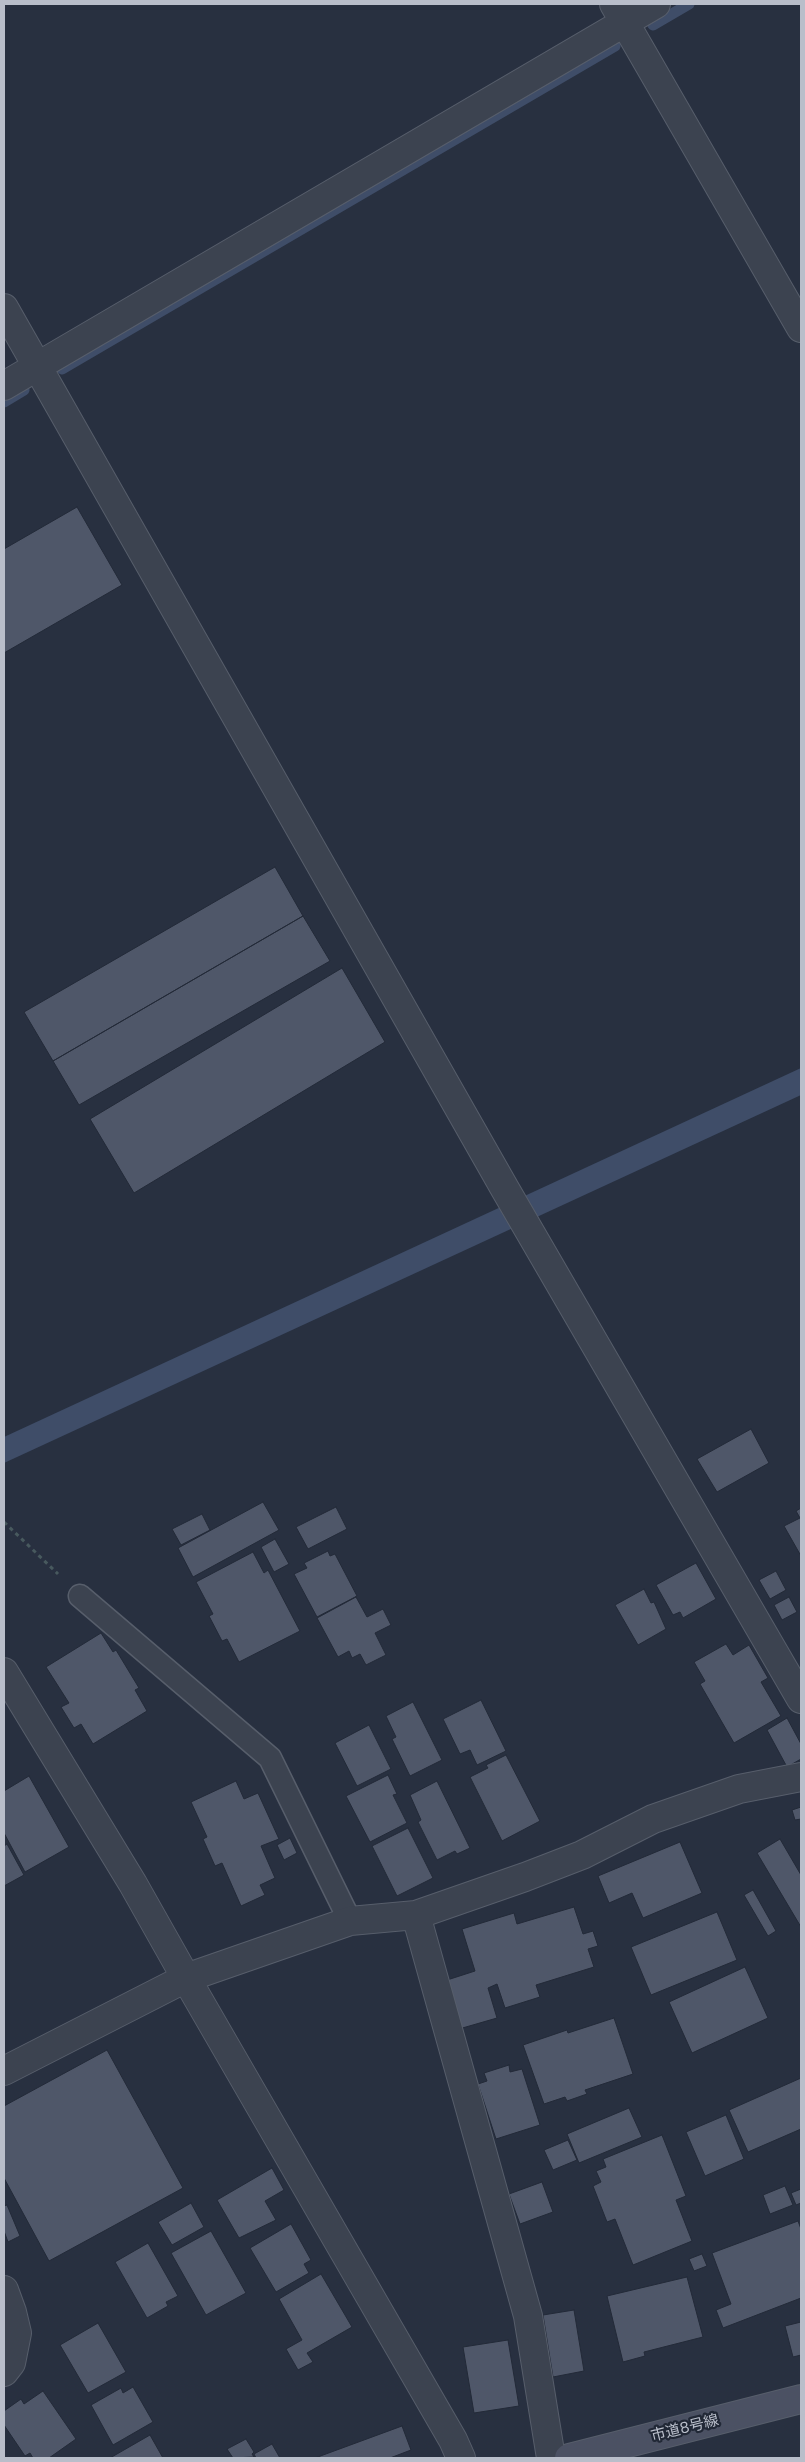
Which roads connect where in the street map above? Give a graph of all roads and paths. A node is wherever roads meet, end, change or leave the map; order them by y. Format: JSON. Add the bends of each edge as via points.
{"nodes":[{"id":1,"x":656,"y":4,"type":"edge"},
{"id":2,"x":620,"y":13,"type":"edge"},
{"id":3,"x":4,"y":308,"type":"edge"},
{"id":4,"x":801,"y":328,"type":"edge"},
{"id":5,"x":37,"y":366,"type":"junction"},
{"id":6,"x":4,"y":386,"type":"edge"},
{"id":7,"x":4,"y":1522,"type":"edge"},
{"id":8,"x":80,"y":1596,"type":"joint"},
{"id":9,"x":4,"y":1672,"type":"edge"},
{"id":10,"x":801,"y":1699,"type":"edge"},
{"id":11,"x":801,"y":1777,"type":"edge"},
{"id":12,"x":416,"y":1915,"type":"junction"},
{"id":13,"x":350,"y":1921,"type":"junction"},
{"id":14,"x":186,"y":1978,"type":"junction"},
{"id":15,"x":4,"y":2071,"type":"edge"},
{"id":16,"x":4,"y":2290,"type":"edge"},
{"id":17,"x":4,"y":2372,"type":"edge"},
{"id":18,"x":801,"y":2399,"type":"edge"},
{"id":19,"x":461,"y":2458,"type":"edge"},
{"id":20,"x":551,"y":2458,"type":"edge"},
{"id":21,"x":569,"y":2458,"type":"edge"}],
"edges":[{"from":1,"to":2,"type":"street"},
{"from":2,"to":4,"type":"street"},
{"from":2,"to":5,"type":"street"},
{"from":3,"to":5,"type":"street"},
{"from":5,"to":6,"type":"street"},
{"from":5,"to":10,"type":"street","via":[[505,1189]]},
{"from":7,"to":8,"type":"path"},
{"from":8,"to":13,"type":"lane","via":[[270,1758]]},
{"from":9,"to":14,"type":"street"},
{"from":11,"to":12,"type":"street","via":[[739,1789],[661,1816],[582,1855]]},
{"from":12,"to":13,"type":"street"},
{"from":12,"to":20,"type":"street","via":[[528,2316]]},
{"from":13,"to":14,"type":"street"},
{"from":14,"to":15,"type":"street"},
{"from":14,"to":19,"type":"street"},
{"from":16,"to":17,"type":"street","via":[[17,2333],[11,2363]]},
{"from":18,"to":21,"type":"street","name":"市道8号線"}]}
